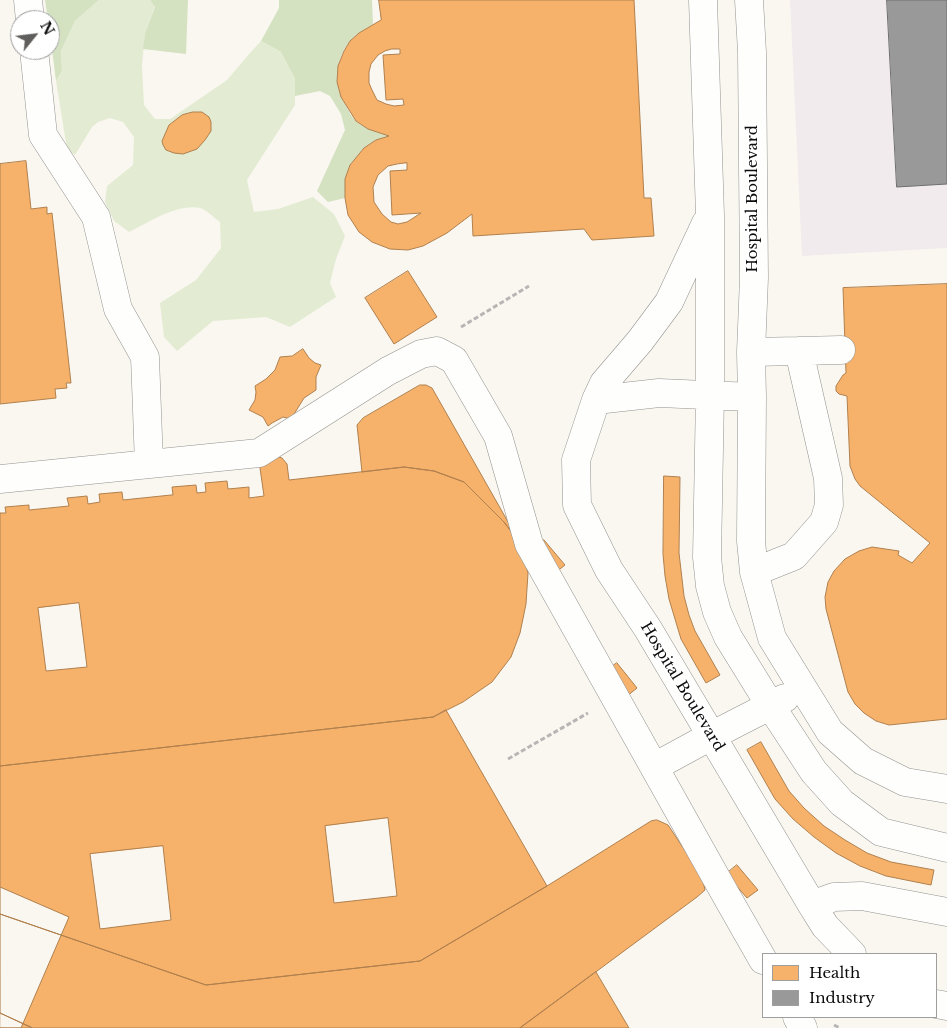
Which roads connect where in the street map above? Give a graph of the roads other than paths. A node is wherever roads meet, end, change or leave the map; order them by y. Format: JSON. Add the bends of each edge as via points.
{"nodes":[{"id":1,"x":703,"y":0,"type":"edge"},
{"id":2,"x":749,"y":0,"type":"edge"},
{"id":3,"x":35,"y":60,"type":"edge"},
{"id":4,"x":710,"y":215,"type":"junction"},
{"id":5,"x":798,"y":350,"type":"junction"},
{"id":6,"x":841,"y":350,"type":"dead end"},
{"id":7,"x":751,"y":352,"type":"junction"},
{"id":8,"x":710,"y":395,"type":"junction"},
{"id":9,"x":752,"y":397,"type":"junction"},
{"id":10,"x":596,"y":400,"type":"junction"},
{"id":11,"x":149,"y":464,"type":"junction"},
{"id":12,"x":0,"y":479,"type":"edge"},
{"id":13,"x":754,"y":572,"type":"junction"},
{"id":14,"x":804,"y":689,"type":"junction"},
{"id":15,"x":770,"y":705,"type":"junction"},
{"id":16,"x":711,"y":736,"type":"junction"},
{"id":17,"x":654,"y":767,"type":"junction"},
{"id":18,"x":947,"y":789,"type":"edge"},
{"id":19,"x":947,"y":848,"type":"edge"},
{"id":20,"x":812,"y":905,"type":"junction"},
{"id":21,"x":947,"y":912,"type":"edge"},
{"id":22,"x":851,"y":953,"type":"edge"},
{"id":23,"x":762,"y":958,"type":"edge"}],
"edges":[{"from":1,"to":4,"type":"street","name":"Hospital Boulevard"},
{"from":2,"to":7,"type":"street","name":"Hospital Boulevard","via":[[754,268]]},
{"from":3,"to":11,"type":"street","via":[[43,135],[96,216],[118,309],[145,357]]},
{"from":4,"to":8,"type":"street","name":"Hospital Boulevard"},
{"from":4,"to":10,"type":"street","name":"Hospital Boulevard","via":[[669,302],[604,383]]},
{"from":5,"to":6,"type":"street"},
{"from":5,"to":7,"type":"street"},
{"from":5,"to":13,"type":"street","via":[[828,478],[829,505],[824,522],[794,556]]},
{"from":7,"to":9,"type":"street","name":"Hospital Boulevard"},
{"from":8,"to":9,"type":"street"},
{"from":8,"to":10,"type":"street","via":[[659,393]]},
{"from":8,"to":15,"type":"street","name":"Hospital Boulevard","via":[[707,557],[710,586],[728,637]]},
{"from":9,"to":13,"type":"street","name":"Hospital Boulevard","via":[[750,541]]},
{"from":10,"to":16,"type":"street","name":"Hospital Boulevard","via":[[576,460],[577,505],[609,570]]},
{"from":11,"to":12,"type":"street"},
{"from":11,"to":17,"type":"street","via":[[259,453],[388,371],[421,354],[437,351],[454,360],[498,436],[528,544]]},
{"from":13,"to":14,"type":"street","name":"Hospital Boulevard","via":[[772,638]]},
{"from":14,"to":15,"type":"street"},
{"from":14,"to":18,"type":"street","name":"Hospital Boulevard","via":[[830,732],[863,761],[905,782]]},
{"from":15,"to":16,"type":"street"},
{"from":15,"to":19,"type":"street","name":"Hospital Boulevard","via":[[814,772],[842,803],[881,832]]},
{"from":16,"to":17,"type":"street"},
{"from":16,"to":20,"type":"street","name":"Hospital Boulevard"},
{"from":17,"to":23,"type":"street"},
{"from":20,"to":21,"type":"street","via":[[834,897],[862,896]]},
{"from":20,"to":22,"type":"street","name":"Hospital Boulevard","via":[[825,926]]}]}
